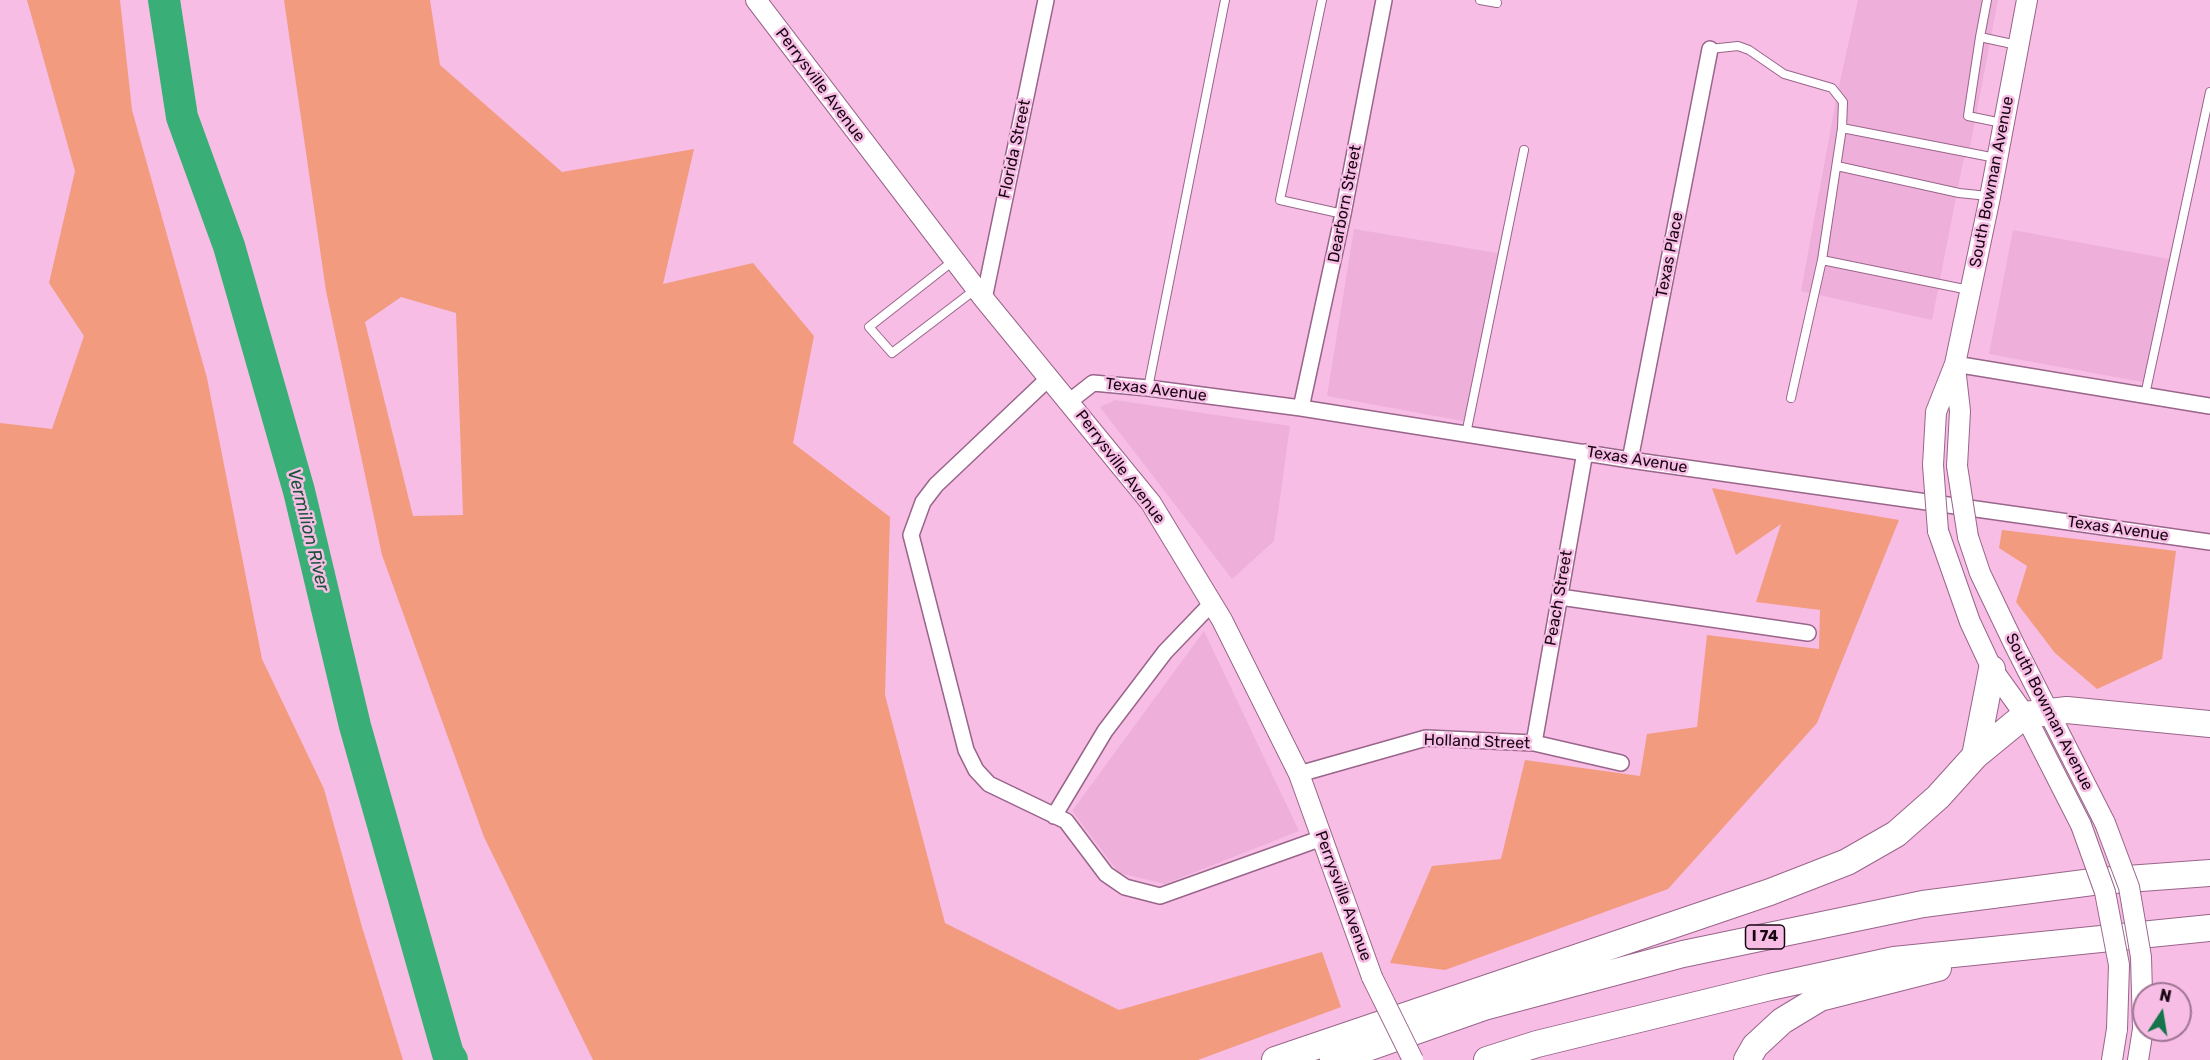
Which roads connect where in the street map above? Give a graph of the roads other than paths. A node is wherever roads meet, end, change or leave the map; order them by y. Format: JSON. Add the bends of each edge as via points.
{"nodes":[{"id":1,"x":756,"y":0,"type":"edge"},
{"id":2,"x":1046,"y":0,"type":"edge"},
{"id":3,"x":1225,"y":0,"type":"edge"},
{"id":4,"x":1322,"y":0,"type":"edge"},
{"id":5,"x":1384,"y":0,"type":"edge"},
{"id":6,"x":1480,"y":0,"type":"edge"},
{"id":7,"x":1987,"y":0,"type":"edge"},
{"id":8,"x":2027,"y":0,"type":"edge"},
{"id":9,"x":1497,"y":3,"type":"dead end"},
{"id":10,"x":1980,"y":37,"type":"junction"},
{"id":11,"x":2018,"y":45,"type":"junction"},
{"id":12,"x":1710,"y":49,"type":"joint"},
{"id":13,"x":2210,"y":92,"type":"edge"},
{"id":14,"x":2004,"y":123,"type":"junction"},
{"id":15,"x":1842,"y":128,"type":"junction"},
{"id":16,"x":1524,"y":150,"type":"dead end"},
{"id":17,"x":1997,"y":158,"type":"junction"},
{"id":18,"x":1836,"y":166,"type":"junction"},
{"id":19,"x":1990,"y":197,"type":"junction"},
{"id":20,"x":1343,"y":214,"type":"junction"},
{"id":21,"x":955,"y":260,"type":"junction"},
{"id":22,"x":1822,"y":260,"type":"junction"},
{"id":23,"x":1971,"y":290,"type":"junction"},
{"id":24,"x":980,"y":294,"type":"junction"},
{"id":25,"x":1955,"y":364,"type":"junction"},
{"id":26,"x":1050,"y":377,"type":"junction"},
{"id":27,"x":1148,"y":388,"type":"junction"},
{"id":28,"x":2145,"y":397,"type":"junction"},
{"id":29,"x":1791,"y":398,"type":"dead end"},
{"id":30,"x":1070,"y":402,"type":"junction"},
{"id":31,"x":2210,"y":406,"type":"edge"},
{"id":32,"x":1301,"y":408,"type":"junction"},
{"id":33,"x":1466,"y":434,"type":"junction"},
{"id":34,"x":1585,"y":452,"type":"junction"},
{"id":35,"x":1630,"y":460,"type":"junction"},
{"id":36,"x":2210,"y":542,"type":"edge"},
{"id":37,"x":1560,"y":597,"type":"junction"},
{"id":38,"x":1212,"y":603,"type":"junction"},
{"id":39,"x":1808,"y":633,"type":"dead end"},
{"id":40,"x":1992,"y":669,"type":"junction"},
{"id":41,"x":2037,"y":713,"type":"junction"},
{"id":42,"x":2210,"y":724,"type":"edge"},
{"id":43,"x":1534,"y":743,"type":"junction"},
{"id":44,"x":1976,"y":756,"type":"junction"},
{"id":45,"x":1621,"y":763,"type":"dead end"},
{"id":46,"x":1299,"y":774,"type":"junction"},
{"id":47,"x":1054,"y":816,"type":"junction"},
{"id":48,"x":1322,"y":838,"type":"junction"},
{"id":49,"x":2210,"y":873,"type":"edge"},
{"id":50,"x":2210,"y":928,"type":"edge"},
{"id":51,"x":2025,"y":946,"type":"junction"},
{"id":52,"x":2142,"y":982,"type":"edge"},
{"id":53,"x":2141,"y":1042,"type":"edge"},
{"id":54,"x":1275,"y":1060,"type":"edge"},
{"id":55,"x":1333,"y":1060,"type":"edge"},
{"id":56,"x":1413,"y":1060,"type":"edge"},
{"id":57,"x":1487,"y":1060,"type":"edge"},
{"id":58,"x":1748,"y":1060,"type":"edge"},
{"id":59,"x":2112,"y":1060,"type":"edge"},
{"id":60,"x":2138,"y":1060,"type":"edge"}],
"edges":[{"from":1,"to":21,"type":"main road","name":"Perrysville Avenue"},
{"from":2,"to":24,"type":"street","name":"Florida Street"},
{"from":3,"to":27,"type":"lane"},
{"from":4,"to":20,"type":"lane","via":[[1280,200]]},
{"from":5,"to":20,"type":"street","name":"Dearborn Street"},
{"from":6,"to":9,"type":"lane"},
{"from":7,"to":10,"type":"lane"},
{"from":8,"to":11,"type":"main road","name":"South Bowman Avenue"},
{"from":10,"to":11,"type":"lane"},
{"from":10,"to":14,"type":"lane","via":[[1968,116]]},
{"from":11,"to":14,"type":"main road","name":"South Bowman Avenue"},
{"from":12,"to":15,"type":"lane","via":[[1738,46],[1785,74],[1832,88],[1843,102]]},
{"from":12,"to":35,"type":"street","name":"Texas Place"},
{"from":13,"to":28,"type":"lane"},
{"from":14,"to":17,"type":"main road","name":"South Bowman Avenue"},
{"from":15,"to":17,"type":"lane"},
{"from":15,"to":18,"type":"lane"},
{"from":16,"to":33,"type":"lane"},
{"from":17,"to":19,"type":"main road","name":"South Bowman Avenue"},
{"from":18,"to":19,"type":"lane"},
{"from":18,"to":22,"type":"lane"},
{"from":19,"to":23,"type":"main road","name":"South Bowman Avenue"},
{"from":20,"to":32,"type":"street","name":"Dearborn Street"},
{"from":21,"to":24,"type":"main road","name":"Perrysville Avenue"},
{"from":21,"to":24,"type":"lane","via":[[869,327],[892,352]]},
{"from":22,"to":23,"type":"lane"},
{"from":22,"to":29,"type":"lane"},
{"from":23,"to":25,"type":"main road","name":"South Bowman Avenue"},
{"from":24,"to":26,"type":"main road","name":"Perrysville Avenue"},
{"from":25,"to":28,"type":"street"},
{"from":25,"to":40,"type":"main road","name":"South Bowman Avenue","bridge":true,"via":[[1936,412],[1932,465],[1938,531],[1970,622]]},
{"from":25,"to":41,"type":"main road","name":"South Bowman Avenue","bridge":true,"via":[[1960,411],[1957,466],[1968,537]]},
{"from":26,"to":30,"type":"main road","name":"Perrysville Avenue"},
{"from":26,"to":47,"type":"street","via":[[936,485],[923,502],[911,536],[966,750],[976,770],[989,784]]},
{"from":27,"to":30,"type":"street","name":"Texas Avenue","via":[[1094,383]]},
{"from":27,"to":32,"type":"street","name":"Texas Avenue"},
{"from":28,"to":31,"type":"street"},
{"from":30,"to":38,"type":"main road","name":"Perrysville Avenue","via":[[1151,503]]},
{"from":32,"to":33,"type":"street","name":"Texas Avenue"},
{"from":33,"to":34,"type":"street","name":"Texas Avenue"},
{"from":34,"to":35,"type":"street","name":"Texas Avenue"},
{"from":34,"to":37,"type":"street","name":"Peach Street"},
{"from":35,"to":36,"type":"street","name":"Texas Avenue"},
{"from":37,"to":39,"type":"street"},
{"from":37,"to":43,"type":"street","name":"Peach Street"},
{"from":38,"to":46,"type":"main road","name":"Perrysville Avenue"},
{"from":38,"to":47,"type":"street","via":[[1165,652],[1105,731]]},
{"from":40,"to":41,"type":"main road","name":"South Bowman Avenue"},
{"from":40,"to":44,"type":"highway"},
{"from":41,"to":42,"type":"highway","via":[[2067,710]]},
{"from":41,"to":44,"type":"highway"},
{"from":41,"to":52,"type":"main road","name":"South Bowman Avenue","bridge":true,"via":[[2105,823],[2129,887]]},
{"from":41,"to":59,"type":"main road","name":"South Bowman Avenue","bridge":true,"via":[[2105,891],[2119,965]]},
{"from":43,"to":45,"type":"street","name":"Holland Street"},
{"from":43,"to":46,"type":"street","name":"Holland Street","via":[[1426,738]]},
{"from":44,"to":54,"type":"highway","via":[[1896,834],[1847,862],[1770,892]]},
{"from":46,"to":48,"type":"main road","name":"Perrysville Avenue"},
{"from":47,"to":48,"type":"street","via":[[1066,821],[1106,874],[1125,887],[1160,896]]},
{"from":48,"to":56,"type":"main road","name":"Perrysville Avenue","bridge":true,"via":[[1372,976]]},
{"from":49,"to":55,"type":"highway","number":"I 74","via":[[2100,880],[1923,904],[1683,954],[1484,1007]]},
{"from":50,"to":51,"type":"highway"},
{"from":51,"to":57,"type":"highway","via":[[1894,960],[1759,989]]},
{"from":51,"to":58,"type":"highway","via":[[1820,998],[1782,1021],[1755,1046]]},
{"from":53,"to":60,"type":"main road","name":"South Bowman Avenue"}]}
